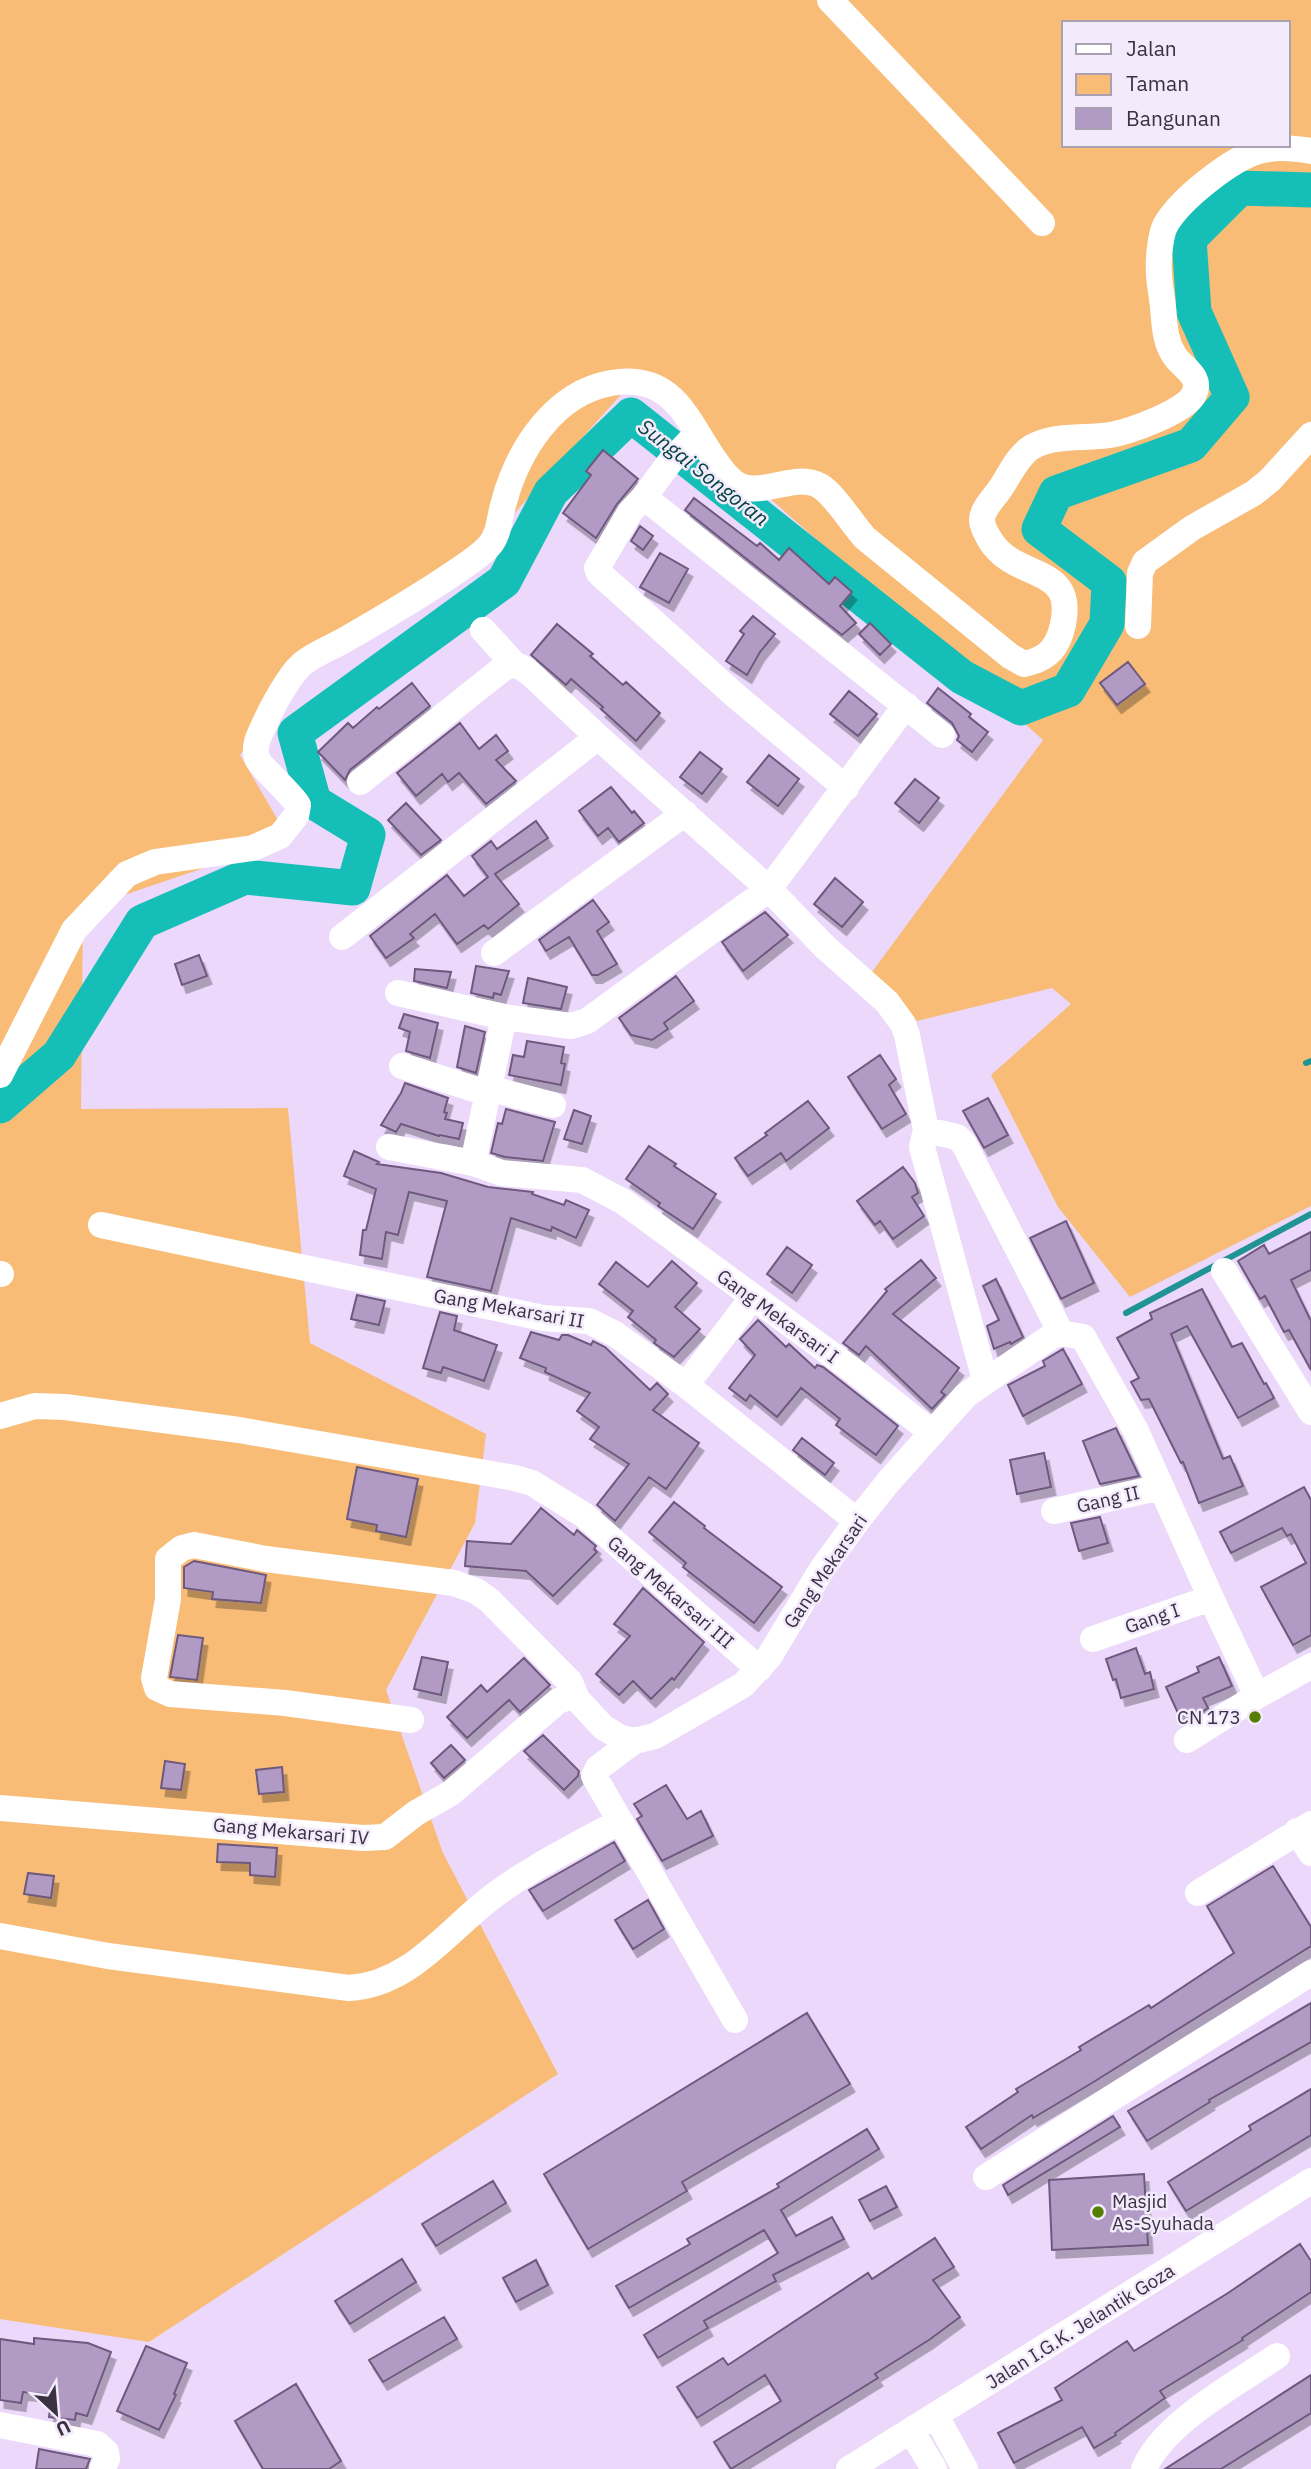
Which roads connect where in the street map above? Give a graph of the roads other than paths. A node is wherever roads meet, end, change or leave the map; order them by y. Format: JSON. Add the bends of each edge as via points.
{"nodes":[{"id":1,"x":830,"y":0,"type":"edge"},
{"id":2,"x":1311,"y":151,"type":"edge"},
{"id":3,"x":1042,"y":223,"type":"dead end"},
{"id":4,"x":1311,"y":435,"type":"edge"},
{"id":5,"x":694,"y":437,"type":"junction"},
{"id":6,"x":644,"y":497,"type":"junction"},
{"id":7,"x":1138,"y":626,"type":"dead end"},
{"id":8,"x":482,"y":630,"type":"dead end"},
{"id":9,"x":514,"y":664,"type":"junction"},
{"id":10,"x":906,"y":705,"type":"junction"},
{"id":11,"x":942,"y":735,"type":"dead end"},
{"id":12,"x":598,"y":737,"type":"junction"},
{"id":13,"x":360,"y":782,"type":"dead end"},
{"id":14,"x":846,"y":788,"type":"junction"},
{"id":15,"x":685,"y":813,"type":"junction"},
{"id":16,"x":769,"y":889,"type":"junction"},
{"id":17,"x":342,"y":937,"type":"dead end"},
{"id":18,"x":494,"y":953,"type":"dead end"},
{"id":19,"x":398,"y":993,"type":"dead end"},
{"id":20,"x":504,"y":1017,"type":"junction"},
{"id":21,"x":402,"y":1066,"type":"dead end"},
{"id":22,"x":0,"y":1075,"type":"edge"},
{"id":23,"x":487,"y":1090,"type":"junction"},
{"id":24,"x":553,"y":1105,"type":"dead end"},
{"id":25,"x":926,"y":1130,"type":"junction"},
{"id":26,"x":389,"y":1147,"type":"dead end"},
{"id":27,"x":473,"y":1163,"type":"junction"},
{"id":28,"x":101,"y":1225,"type":"dead end"},
{"id":29,"x":1224,"y":1271,"type":"dead end"},
{"id":30,"x":752,"y":1298,"type":"junction"},
{"id":31,"x":1061,"y":1333,"type":"junction"},
{"id":32,"x":982,"y":1382,"type":"junction"},
{"id":33,"x":686,"y":1385,"type":"junction"},
{"id":34,"x":1311,"y":1412,"type":"edge"},
{"id":35,"x":0,"y":1416,"type":"edge"},
{"id":36,"x":931,"y":1432,"type":"junction"},
{"id":37,"x":1161,"y":1487,"type":"junction"},
{"id":38,"x":1054,"y":1511,"type":"dead end"},
{"id":39,"x":857,"y":1521,"type":"junction"},
{"id":40,"x":1210,"y":1598,"type":"junction"},
{"id":41,"x":1093,"y":1639,"type":"dead end"},
{"id":42,"x":1311,"y":1666,"type":"edge"},
{"id":43,"x":759,"y":1669,"type":"junction"},
{"id":44,"x":575,"y":1695,"type":"junction"},
{"id":45,"x":1257,"y":1696,"type":"junction"},
{"id":46,"x":411,"y":1720,"type":"dead end"},
{"id":47,"x":645,"y":1738,"type":"junction"},
{"id":48,"x":1187,"y":1740,"type":"dead end"},
{"id":49,"x":0,"y":1808,"type":"edge"},
{"id":50,"x":620,"y":1821,"type":"junction"},
{"id":51,"x":1306,"y":1836,"type":"edge"},
{"id":52,"x":1199,"y":1893,"type":"dead end"},
{"id":53,"x":0,"y":1936,"type":"edge"},
{"id":54,"x":1311,"y":1973,"type":"edge"},
{"id":55,"x":735,"y":2020,"type":"dead end"},
{"id":56,"x":986,"y":2177,"type":"dead end"},
{"id":57,"x":1311,"y":2181,"type":"edge"},
{"id":58,"x":1278,"y":2356,"type":"dead end"},
{"id":59,"x":936,"y":2416,"type":"junction"},
{"id":60,"x":0,"y":2425,"type":"edge"},
{"id":61,"x":912,"y":2432,"type":"junction"},
{"id":62,"x":102,"y":2469,"type":"edge"},
{"id":63,"x":849,"y":2469,"type":"edge"},
{"id":64,"x":934,"y":2469,"type":"edge"},
{"id":65,"x":965,"y":2469,"type":"edge"},
{"id":66,"x":1144,"y":2469,"type":"edge"}],
"edges":[{"from":1,"to":3,"type":"street"},
{"from":2,"to":5,"type":"street","via":[[1278,148],[1235,162],[1208,181],[1164,228],[1158,272],[1164,330],[1175,357],[1196,383],[1189,400],[1167,415],[1111,435],[1047,441],[1030,448],[986,507],[982,521],[1000,555],[1048,577],[1065,600],[1058,641],[1042,660],[1024,664],[1010,656],[865,538],[818,485],[800,482],[747,489],[731,480]]},
{"from":4,"to":7,"type":"street","via":[[1254,494],[1192,528],[1145,562],[1140,573]]},
{"from":5,"to":6,"type":"street"},
{"from":5,"to":22,"type":"street","via":[[682,409],[656,387],[611,383],[588,389],[565,404],[538,430],[519,458],[495,538],[486,549],[439,583],[302,665],[274,704],[256,743],[257,758],[298,805],[292,824],[280,836],[253,848],[155,862],[127,874],[74,930]]},
{"from":6,"to":10,"type":"street"},
{"from":6,"to":14,"type":"street","via":[[630,512],[597,568],[599,573]]},
{"from":8,"to":9,"type":"street"},
{"from":9,"to":12,"type":"street","via":[[522,666]]},
{"from":9,"to":13,"type":"street"},
{"from":10,"to":11,"type":"street"},
{"from":10,"to":14,"type":"street"},
{"from":12,"to":15,"type":"street"},
{"from":12,"to":17,"type":"street"},
{"from":14,"to":16,"type":"street"},
{"from":15,"to":16,"type":"street"},
{"from":15,"to":18,"type":"street"},
{"from":16,"to":20,"type":"street","via":[[587,1021],[571,1026]]},
{"from":16,"to":25,"type":"street","via":[[897,1014],[907,1035]]},
{"from":19,"to":20,"type":"street"},
{"from":20,"to":23,"type":"street"},
{"from":21,"to":23,"type":"street"},
{"from":23,"to":24,"type":"street"},
{"from":23,"to":27,"type":"street"},
{"from":25,"to":31,"type":"street","via":[[957,1137],[964,1144]]},
{"from":25,"to":32,"type":"street","via":[[922,1147]]},
{"from":26,"to":27,"type":"street","name":"Gang Mekarsari I"},
{"from":27,"to":30,"type":"street","name":"Gang Mekarsari I","via":[[502,1172],[582,1180],[624,1202]]},
{"from":28,"to":33,"type":"street","name":"Gang Mekarsari II","via":[[534,1316],[589,1321]]},
{"from":29,"to":34,"type":"street"},
{"from":30,"to":33,"type":"street"},
{"from":30,"to":36,"type":"street","name":"Gang Mekarsari I"},
{"from":31,"to":32,"type":"street","name":"Gang Mekarsari"},
{"from":31,"to":37,"type":"street","via":[[1083,1337],[1092,1350]]},
{"from":32,"to":36,"type":"street","name":"Gang Mekarsari"},
{"from":33,"to":39,"type":"street","name":"Gang Mekarsari II"},
{"from":35,"to":43,"type":"street","name":"Gang Mekarsari III","via":[[35,1406],[65,1407],[239,1430],[532,1483],[584,1515]]},
{"from":36,"to":39,"type":"street","name":"Gang Mekarsari"},
{"from":37,"to":38,"type":"street","name":"Gang II"},
{"from":37,"to":40,"type":"street"},
{"from":39,"to":43,"type":"street","name":"Gang Mekarsari"},
{"from":40,"to":41,"type":"street","name":"Gang I"},
{"from":40,"to":45,"type":"street"},
{"from":42,"to":45,"type":"street"},
{"from":43,"to":47,"type":"street","name":"Gang Mekarsari","via":[[743,1685]]},
{"from":44,"to":46,"type":"street","via":[[570,1682],[489,1600],[454,1583],[194,1545],[168,1559],[168,1599],[154,1678],[157,1688],[170,1694]]},
{"from":44,"to":47,"type":"street","via":[[608,1732],[621,1738]]},
{"from":44,"to":49,"type":"street","name":"Gang Mekarsari IV","via":[[558,1701],[463,1784],[385,1838]]},
{"from":45,"to":48,"type":"street"},
{"from":47,"to":50,"type":"street","name":"Gang Mekarsari","via":[[594,1776]]},
{"from":50,"to":53,"type":"street","via":[[487,1900],[406,1970],[361,1987],[108,1956]]},
{"from":50,"to":55,"type":"street"},
{"from":51,"to":52,"type":"street"},
{"from":54,"to":56,"type":"street"},
{"from":57,"to":59,"type":"street","name":"Jalan I.G.K. Jelantik Goza"},
{"from":58,"to":66,"type":"street","via":[[1162,2439]]},
{"from":59,"to":61,"type":"street","name":"Jalan I.G.K. Jelantik Goza"},
{"from":59,"to":65,"type":"street"},
{"from":60,"to":62,"type":"street","via":[[97,2444],[106,2452]]},
{"from":61,"to":63,"type":"street","name":"Jalan I.G.K. Jelantik Goza"},
{"from":61,"to":64,"type":"street"}]}
